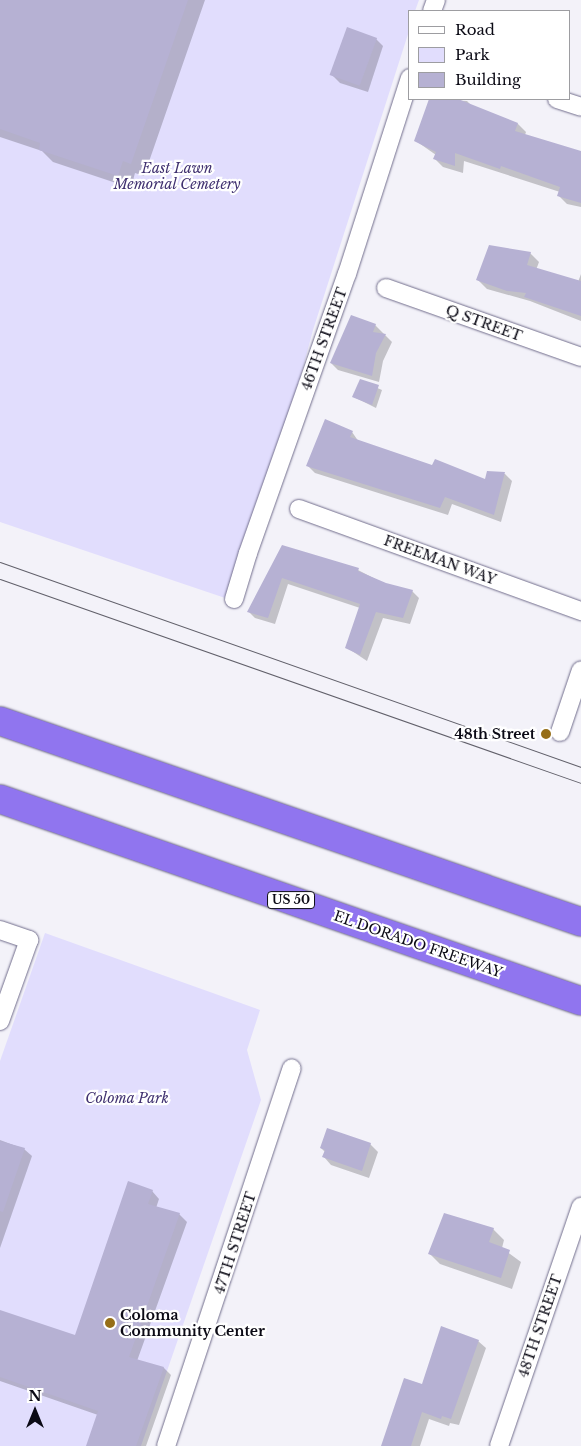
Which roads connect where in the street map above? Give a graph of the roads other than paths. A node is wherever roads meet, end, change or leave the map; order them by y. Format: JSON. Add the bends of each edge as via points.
{"nodes":[{"id":1,"x":408,"y":84,"type":"edge"},
{"id":2,"x":560,"y":100,"type":"edge"},
{"id":3,"x":581,"y":107,"type":"edge"},
{"id":4,"x":386,"y":288,"type":"dead end"},
{"id":5,"x":581,"y":358,"type":"edge"},
{"id":6,"x":299,"y":509,"type":"dead end"},
{"id":7,"x":234,"y":599,"type":"dead end"},
{"id":8,"x":581,"y":610,"type":"edge"},
{"id":9,"x":581,"y":670,"type":"edge"},
{"id":10,"x":0,"y":721,"type":"edge"},
{"id":11,"x":560,"y":732,"type":"dead end"},
{"id":12,"x":0,"y":799,"type":"edge"},
{"id":13,"x":581,"y":922,"type":"edge"},
{"id":14,"x":0,"y":930,"type":"edge"},
{"id":15,"x":581,"y":1001,"type":"edge"},
{"id":16,"x":0,"y":1021,"type":"edge"},
{"id":17,"x":292,"y":1068,"type":"dead end"},
{"id":18,"x":581,"y":1207,"type":"edge"},
{"id":19,"x":166,"y":1446,"type":"edge"},
{"id":20,"x":498,"y":1446,"type":"edge"}],
"edges":[{"from":1,"to":7,"type":"street","name":"46TH STREET","via":[[347,274]]},
{"from":2,"to":3,"type":"street"},
{"from":4,"to":5,"type":"street","name":"Q STREET"},
{"from":6,"to":8,"type":"street","name":"FREEMAN WAY"},
{"from":9,"to":11,"type":"street"},
{"from":10,"to":13,"type":"highway"},
{"from":12,"to":15,"type":"highway","name":"EL DORADO FREEWAY","number":"US 50"},
{"from":14,"to":16,"type":"street","via":[[29,940]]},
{"from":17,"to":19,"type":"street","name":"47TH STREET"},
{"from":18,"to":20,"type":"street","name":"48TH STREET"}]}
